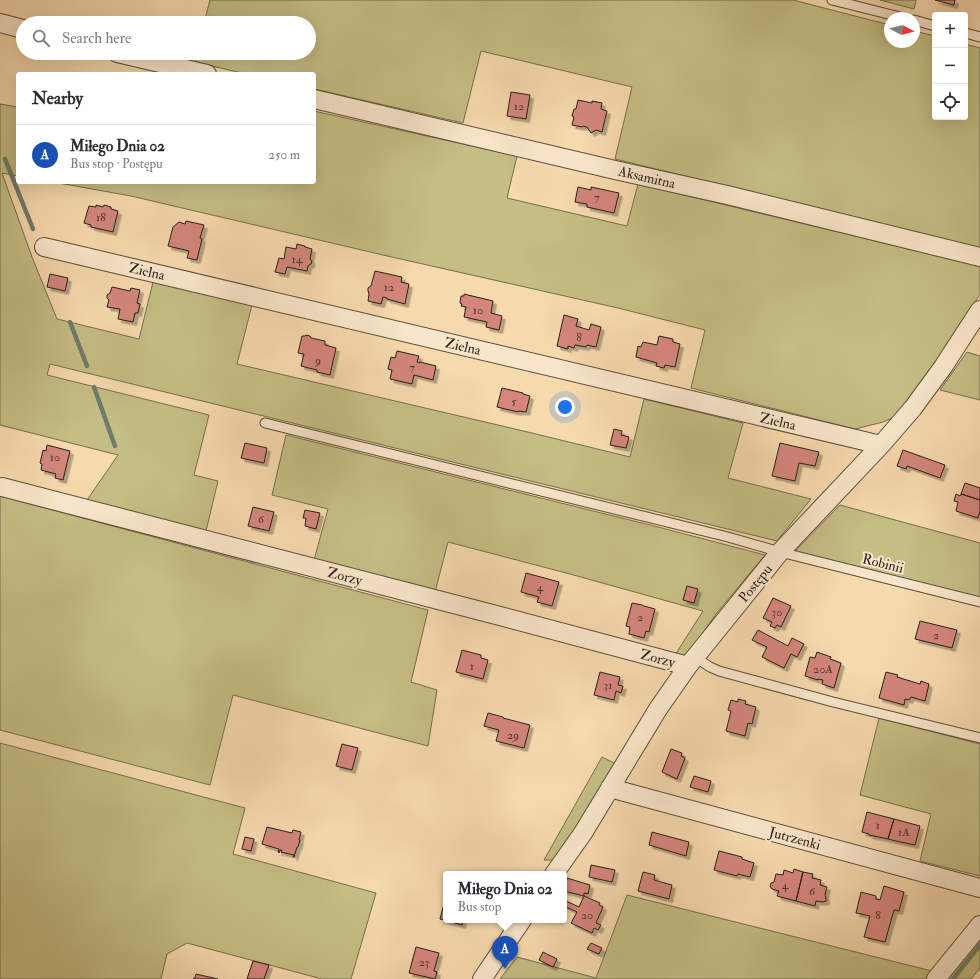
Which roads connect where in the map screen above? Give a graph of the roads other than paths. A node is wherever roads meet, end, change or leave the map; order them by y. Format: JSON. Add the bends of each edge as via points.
{"nodes":[{"id":1,"x":832,"y":0,"type":"edge"},
{"id":2,"x":884,"y":13,"type":"edge"},
{"id":3,"x":920,"y":22,"type":"edge"},
{"id":4,"x":0,"y":23,"type":"edge"},
{"id":5,"x":932,"y":25,"type":"edge"},
{"id":6,"x":16,"y":27,"type":"edge"},
{"id":7,"x":968,"y":34,"type":"edge"},
{"id":8,"x":980,"y":37,"type":"edge"},
{"id":9,"x":147,"y":60,"type":"edge"},
{"id":10,"x":198,"y":72,"type":"edge"},
{"id":11,"x":316,"y":99,"type":"edge"},
{"id":12,"x":44,"y":247,"type":"dead end"},
{"id":13,"x":980,"y":257,"type":"edge"},
{"id":14,"x":980,"y":310,"type":"edge"},
{"id":15,"x":265,"y":423,"type":"dead end"},
{"id":16,"x":881,"y":445,"type":"junction"},
{"id":17,"x":2,"y":487,"type":"dead end"},
{"id":18,"x":780,"y":552,"type":"junction"},
{"id":19,"x":980,"y":602,"type":"edge"},
{"id":20,"x":691,"y":661,"type":"junction"},
{"id":21,"x":980,"y":738,"type":"edge"},
{"id":22,"x":610,"y":788,"type":"junction"},
{"id":23,"x":556,"y":871,"type":"edge"},
{"id":24,"x":980,"y":888,"type":"edge"},
{"id":25,"x":520,"y":923,"type":"edge"},
{"id":26,"x":980,"y":926,"type":"edge"},
{"id":27,"x":482,"y":979,"type":"edge"},
{"id":28,"x":936,"y":979,"type":"edge"}],
"edges":[{"from":1,"to":2,"type":"lane"},
{"from":3,"to":5,"type":"lane"},
{"from":4,"to":6,"type":"street"},
{"from":7,"to":8,"type":"lane"},
{"from":9,"to":10,"type":"street"},
{"from":11,"to":13,"type":"street","name":"Aksamitna"},
{"from":12,"to":16,"type":"street","name":"Zielna"},
{"from":14,"to":16,"type":"street","name":"Postępu","via":[[943,367]]},
{"from":15,"to":18,"type":"lane","name":"Robinii"},
{"from":16,"to":18,"type":"street","name":"Postępu"},
{"from":17,"to":20,"type":"street","name":"Zorzy","via":[[500,616]]},
{"from":18,"to":19,"type":"lane","name":"Robinii"},
{"from":18,"to":20,"type":"street","name":"Postępu"},
{"from":20,"to":21,"type":"lane","via":[[833,702]]},
{"from":20,"to":22,"type":"street","name":"Postępu"},
{"from":22,"to":23,"type":"street","name":"Postępu"},
{"from":22,"to":24,"type":"street","name":"Jutrzenki"},
{"from":25,"to":27,"type":"street"},
{"from":26,"to":28,"type":"street"}]}
